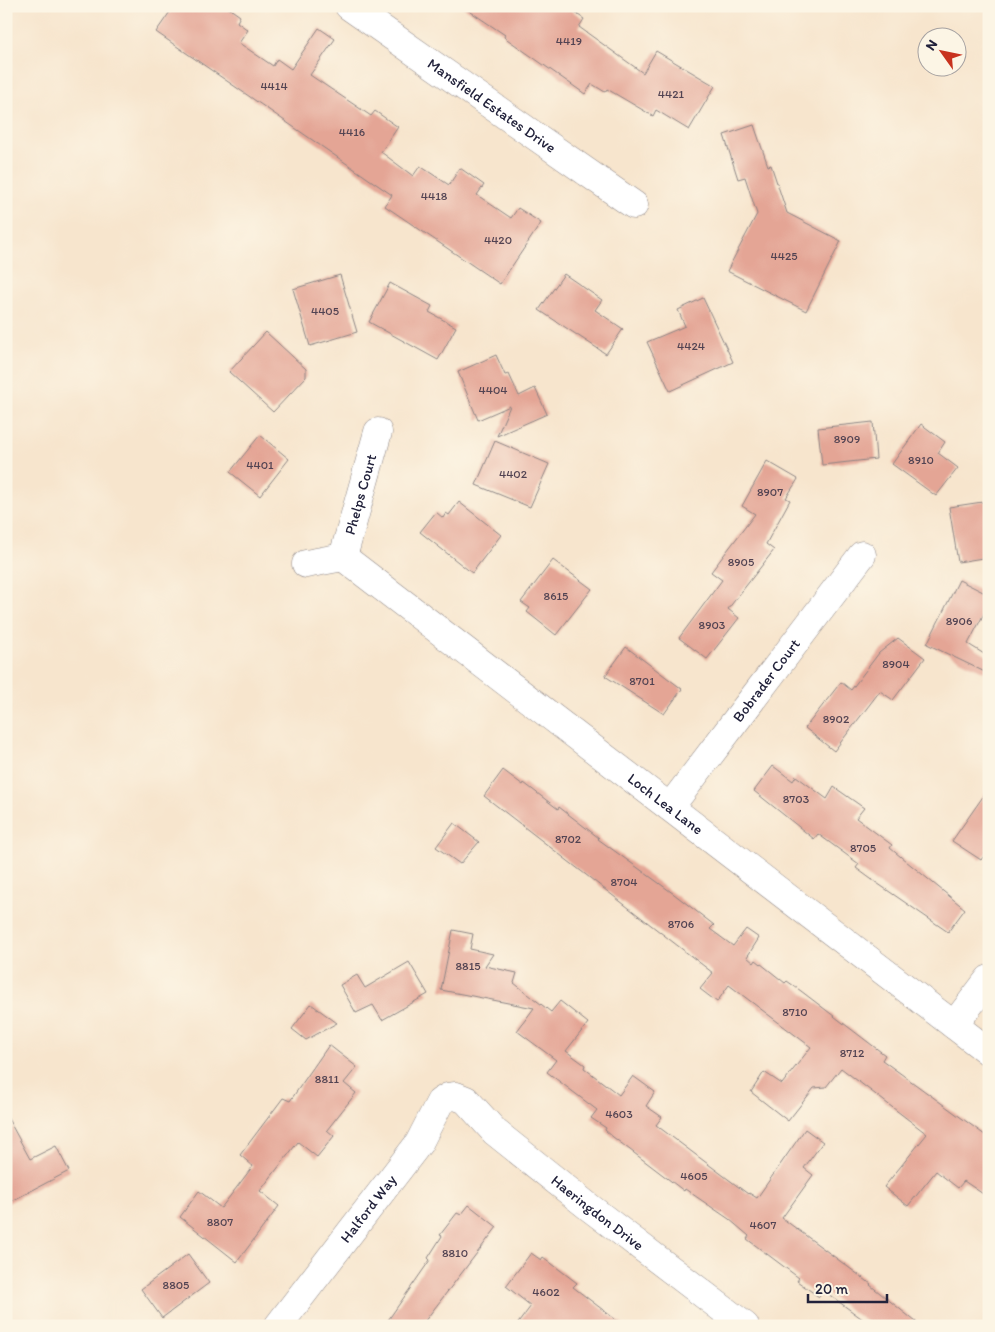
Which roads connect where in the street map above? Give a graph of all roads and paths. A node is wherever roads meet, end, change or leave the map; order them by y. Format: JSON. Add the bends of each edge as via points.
{"nodes":[{"id":1,"x":349,"y":6,"type":"edge"},
{"id":2,"x":634,"y":205,"type":"dead end"},
{"id":3,"x":378,"y":432,"type":"dead end"},
{"id":4,"x":862,"y":554,"type":"dead end"},
{"id":5,"x":343,"y":557,"type":"junction"},
{"id":6,"x":306,"y":564,"type":"dead end"},
{"id":7,"x":670,"y":807,"type":"junction"},
{"id":8,"x":989,"y":979,"type":"edge"},
{"id":9,"x":954,"y":1025,"type":"junction"},
{"id":10,"x":989,"y":1052,"type":"edge"},
{"id":11,"x":456,"y":1096,"type":"joint"},
{"id":12,"x":278,"y":1326,"type":"edge"},
{"id":13,"x":744,"y":1326,"type":"edge"}],
"edges":[{"from":1,"to":2,"type":"street","name":"Mansfield Estates Drive"},
{"from":3,"to":5,"type":"street","name":"Phelps Court"},
{"from":4,"to":7,"type":"street","name":"Bobrader Court"},
{"from":5,"to":6,"type":"street"},
{"from":5,"to":7,"type":"street","name":"Loch Lea Lane"},
{"from":7,"to":9,"type":"street","name":"Loch Lea Lane"},
{"from":8,"to":9,"type":"street"},
{"from":9,"to":10,"type":"street","name":"Loch Lea Lane"},
{"from":11,"to":12,"type":"street","name":"Halford Way","via":[[440,1102],[419,1144]]},
{"from":11,"to":13,"type":"street","name":"Haeringdon Drive","via":[[466,1100],[495,1132]]}]}
